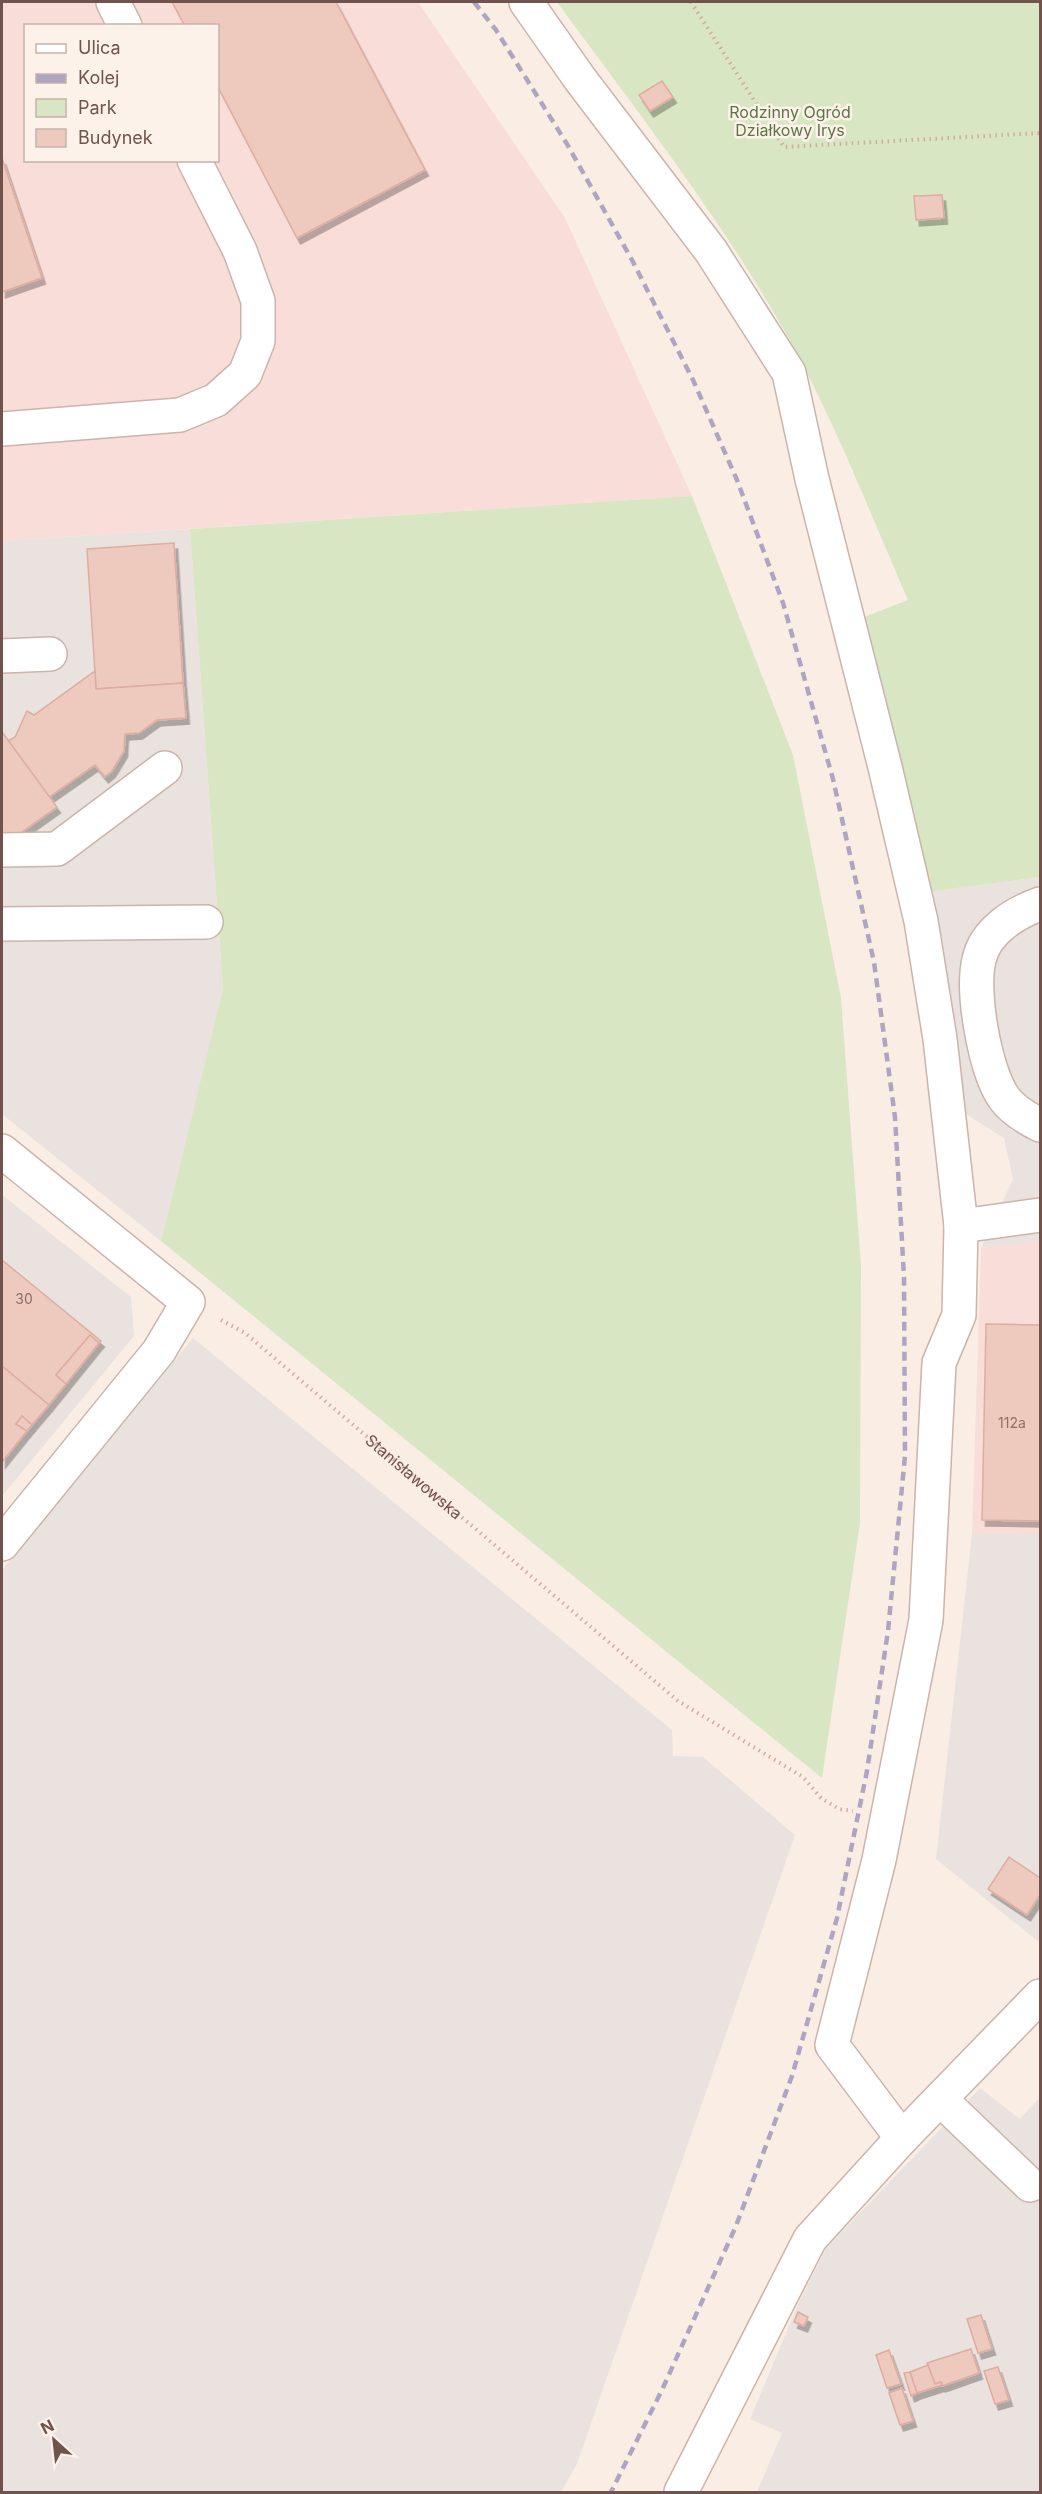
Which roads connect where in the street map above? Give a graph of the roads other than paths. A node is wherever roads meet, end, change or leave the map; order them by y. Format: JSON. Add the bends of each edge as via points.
{"nodes":[{"id":1,"x":113,"y":2,"type":"edge"},
{"id":2,"x":526,"y":2,"type":"edge"},
{"id":3,"x":124,"y":24,"type":"edge"},
{"id":4,"x":195,"y":162,"type":"edge"},
{"id":5,"x":2,"y":429,"type":"edge"},
{"id":6,"x":50,"y":654,"type":"dead end"},
{"id":7,"x":2,"y":656,"type":"edge"},
{"id":8,"x":165,"y":768,"type":"dead end"},
{"id":9,"x":2,"y":850,"type":"edge"},
{"id":10,"x":1041,"y":904,"type":"edge"},
{"id":11,"x":206,"y":922,"type":"dead end"},
{"id":12,"x":2,"y":924,"type":"edge"},
{"id":13,"x":1041,"y":1125,"type":"edge"},
{"id":14,"x":2,"y":1151,"type":"edge"},
{"id":15,"x":1041,"y":1215,"type":"edge"},
{"id":16,"x":961,"y":1226,"type":"junction"},
{"id":17,"x":2,"y":1544,"type":"edge"},
{"id":18,"x":1041,"y":1996,"type":"edge"},
{"id":19,"x":940,"y":2099,"type":"junction"},
{"id":20,"x":902,"y":2138,"type":"junction"},
{"id":21,"x":1030,"y":2185,"type":"dead end"},
{"id":22,"x":681,"y":2493,"type":"edge"}],
"edges":[{"from":1,"to":3,"type":"street"},
{"from":2,"to":16,"type":"street","via":[[711,251],[789,373],[921,921],[940,1039]]},
{"from":4,"to":5,"type":"street","via":[[240,251],[258,301],[258,341],[244,374],[216,400],[180,415]]},
{"from":6,"to":7,"type":"street"},
{"from":8,"to":9,"type":"street","via":[[57,849]]},
{"from":10,"to":13,"type":"street","via":[[1017,912],[992,934],[979,958],[977,989],[988,1068],[1005,1099]]},
{"from":11,"to":12,"type":"street"},
{"from":14,"to":17,"type":"street","via":[[188,1302],[159,1351]]},
{"from":15,"to":16,"type":"street"},
{"from":16,"to":20,"type":"street","via":[[959,1315],[939,1363],[926,1620],[879,1860],[832,2045]]},
{"from":18,"to":19,"type":"street"},
{"from":19,"to":20,"type":"street"},
{"from":19,"to":21,"type":"street"},
{"from":20,"to":22,"type":"street","via":[[810,2239]]}]}
